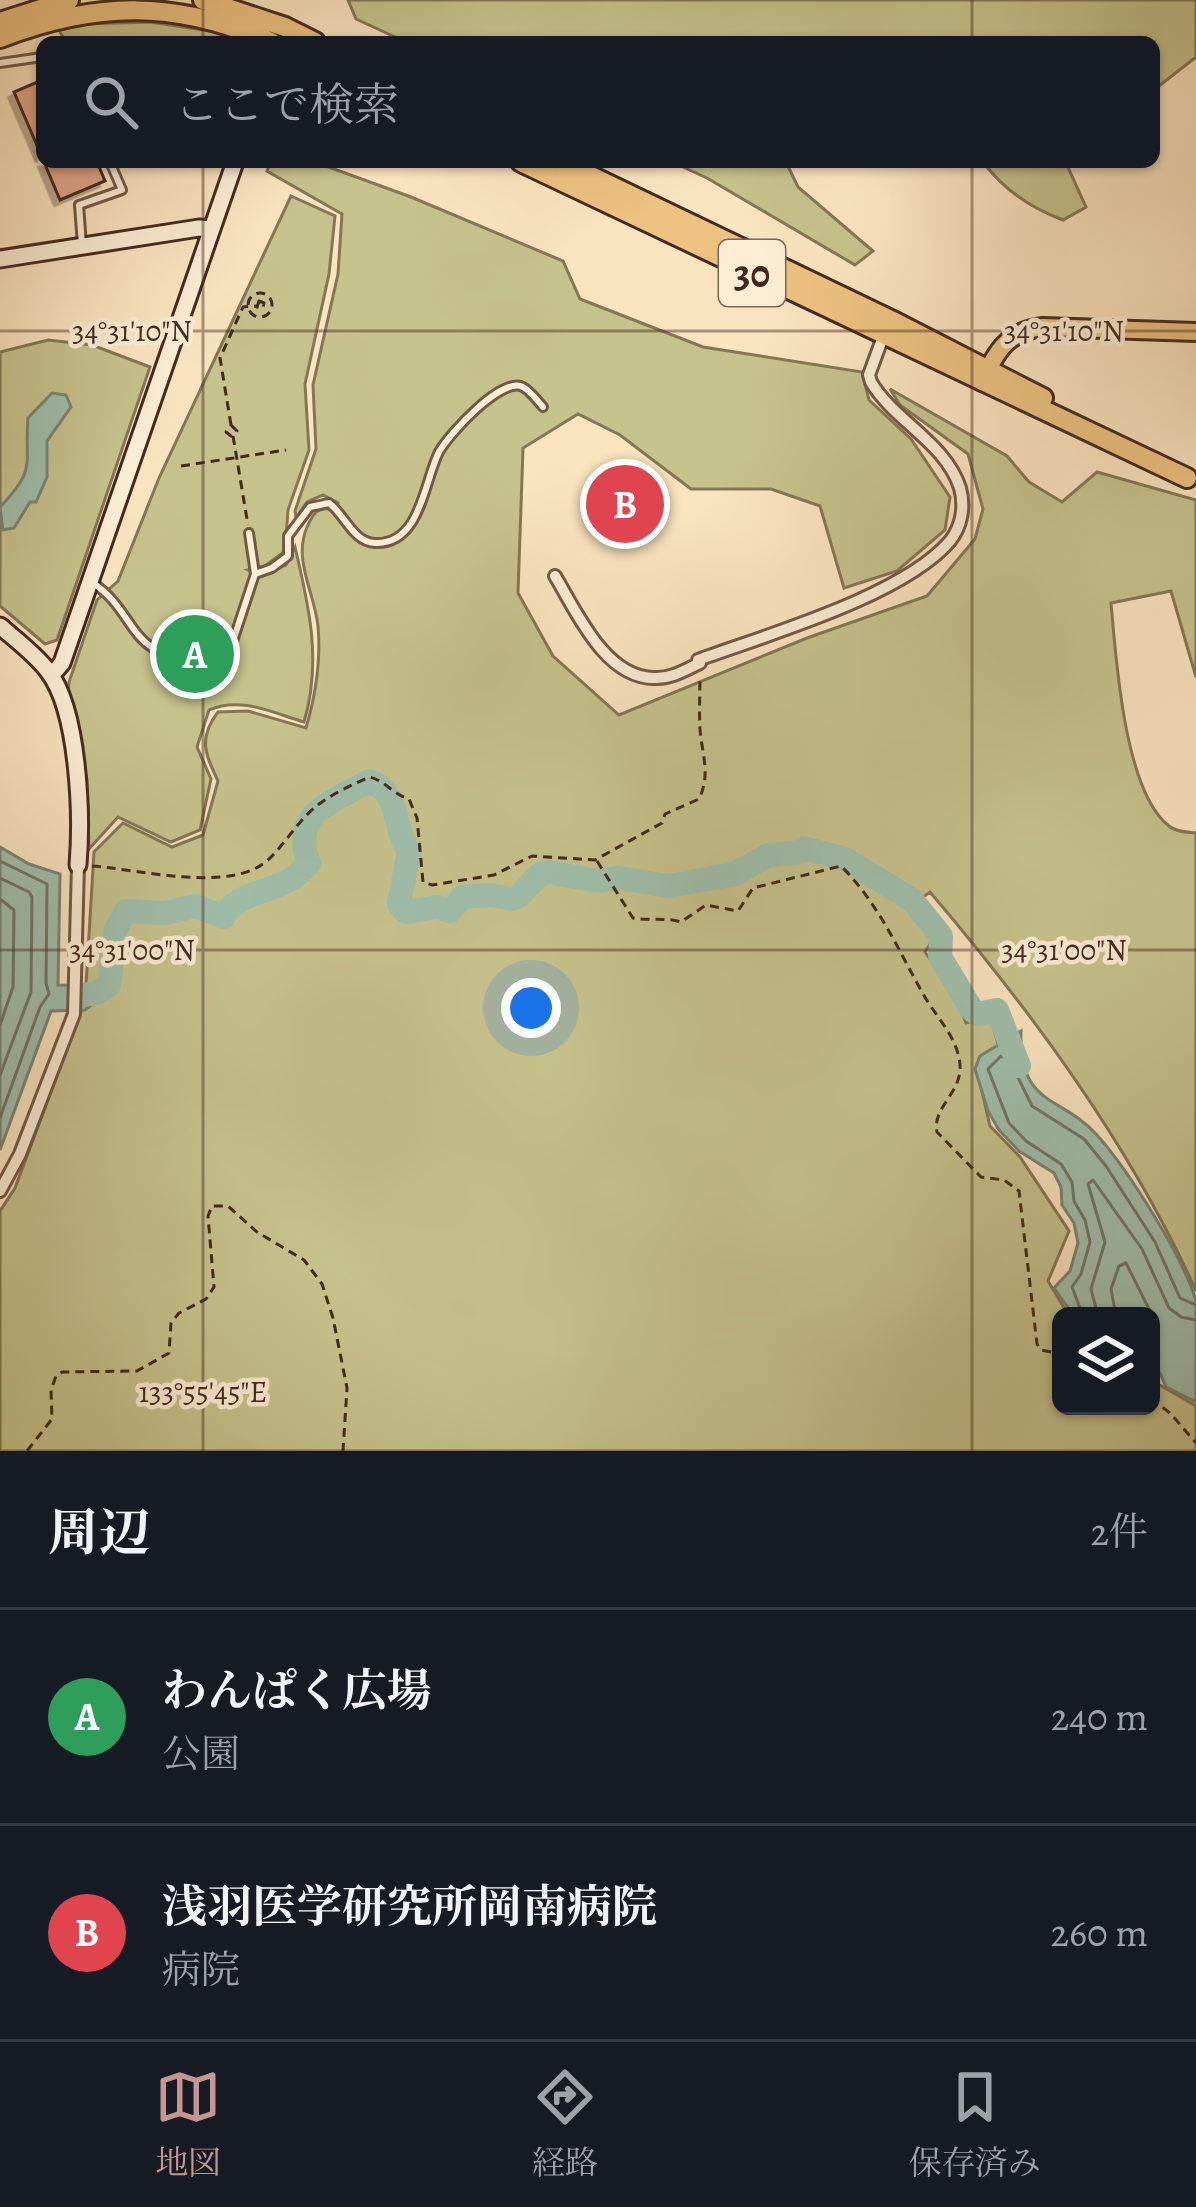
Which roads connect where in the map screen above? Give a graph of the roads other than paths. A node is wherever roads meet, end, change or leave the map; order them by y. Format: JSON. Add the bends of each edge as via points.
{"nodes":[{"id":1,"x":69,"y":0,"type":"edge"},
{"id":2,"x":203,"y":0,"type":"edge"},
{"id":3,"x":149,"y":4,"type":"edge"},
{"id":4,"x":0,"y":22,"type":"edge"},
{"id":5,"x":275,"y":36,"type":"edge"},
{"id":6,"x":276,"y":36,"type":"edge"},
{"id":7,"x":0,"y":38,"type":"edge"},
{"id":8,"x":36,"y":58,"type":"edge"},
{"id":9,"x":0,"y":63,"type":"edge"},
{"id":10,"x":113,"y":168,"type":"edge"},
{"id":11,"x":233,"y":168,"type":"edge"},
{"id":12,"x":534,"y":168,"type":"edge"},
{"id":13,"x":574,"y":168,"type":"edge"},
{"id":14,"x":212,"y":229,"type":"junction"},
{"id":15,"x":82,"y":245,"type":"junction"},
{"id":16,"x":0,"y":259,"type":"edge"},
{"id":17,"x":887,"y":328,"type":"junction"},
{"id":18,"x":1196,"y":332,"type":"edge"},
{"id":19,"x":985,"y":377,"type":"junction"},
{"id":20,"x":543,"y":407,"type":"dead end"},
{"id":21,"x":1192,"y":480,"type":"edge"},
{"id":22,"x":249,"y":533,"type":"road end"},
{"id":23,"x":255,"y":574,"type":"junction"},
{"id":24,"x":555,"y":576,"type":"dead end"},
{"id":25,"x":90,"y":581,"type":"junction"},
{"id":26,"x":0,"y":626,"type":"edge"},
{"id":27,"x":52,"y":675,"type":"junction"},
{"id":28,"x":78,"y":865,"type":"joint"},
{"id":29,"x":0,"y":1191,"type":"edge"}],
"edges":[{"from":1,"to":4,"type":"highway"},
{"from":2,"to":6,"type":"highway"},
{"from":3,"to":5,"type":"highway"},
{"from":3,"to":7,"type":"highway","via":[[86,11]]},
{"from":8,"to":9,"type":"lane"},
{"from":10,"to":15,"type":"lane","via":[[122,190],[79,205]]},
{"from":11,"to":14,"type":"street"},
{"from":12,"to":17,"type":"highway","number":"30"},
{"from":13,"to":17,"type":"highway","number":"30"},
{"from":14,"to":15,"type":"street"},
{"from":14,"to":25,"type":"street"},
{"from":15,"to":16,"type":"street"},
{"from":17,"to":19,"type":"highway","number":"30"},
{"from":17,"to":24,"type":"street","via":[[871,382],[951,466],[963,505],[953,538],[899,578],[669,677],[648,679],[611,658]]},
{"from":18,"to":19,"type":"main road","via":[[1030,329],[1009,338]]},
{"from":19,"to":21,"type":"highway","number":"30"},
{"from":20,"to":23,"type":"lane","via":[[523,387],[488,399],[439,452],[417,514],[391,542],[354,535],[341,513],[320,503],[289,536],[288,556]]},
{"from":22,"to":23,"type":"lane"},
{"from":23,"to":25,"type":"lane","via":[[226,649],[184,657],[146,646],[110,594]]},
{"from":25,"to":27,"type":"street"},
{"from":26,"to":27,"type":"street"},
{"from":27,"to":28,"type":"street","via":[[79,784]]},
{"from":28,"to":29,"type":"street","via":[[74,1014]]}]}
